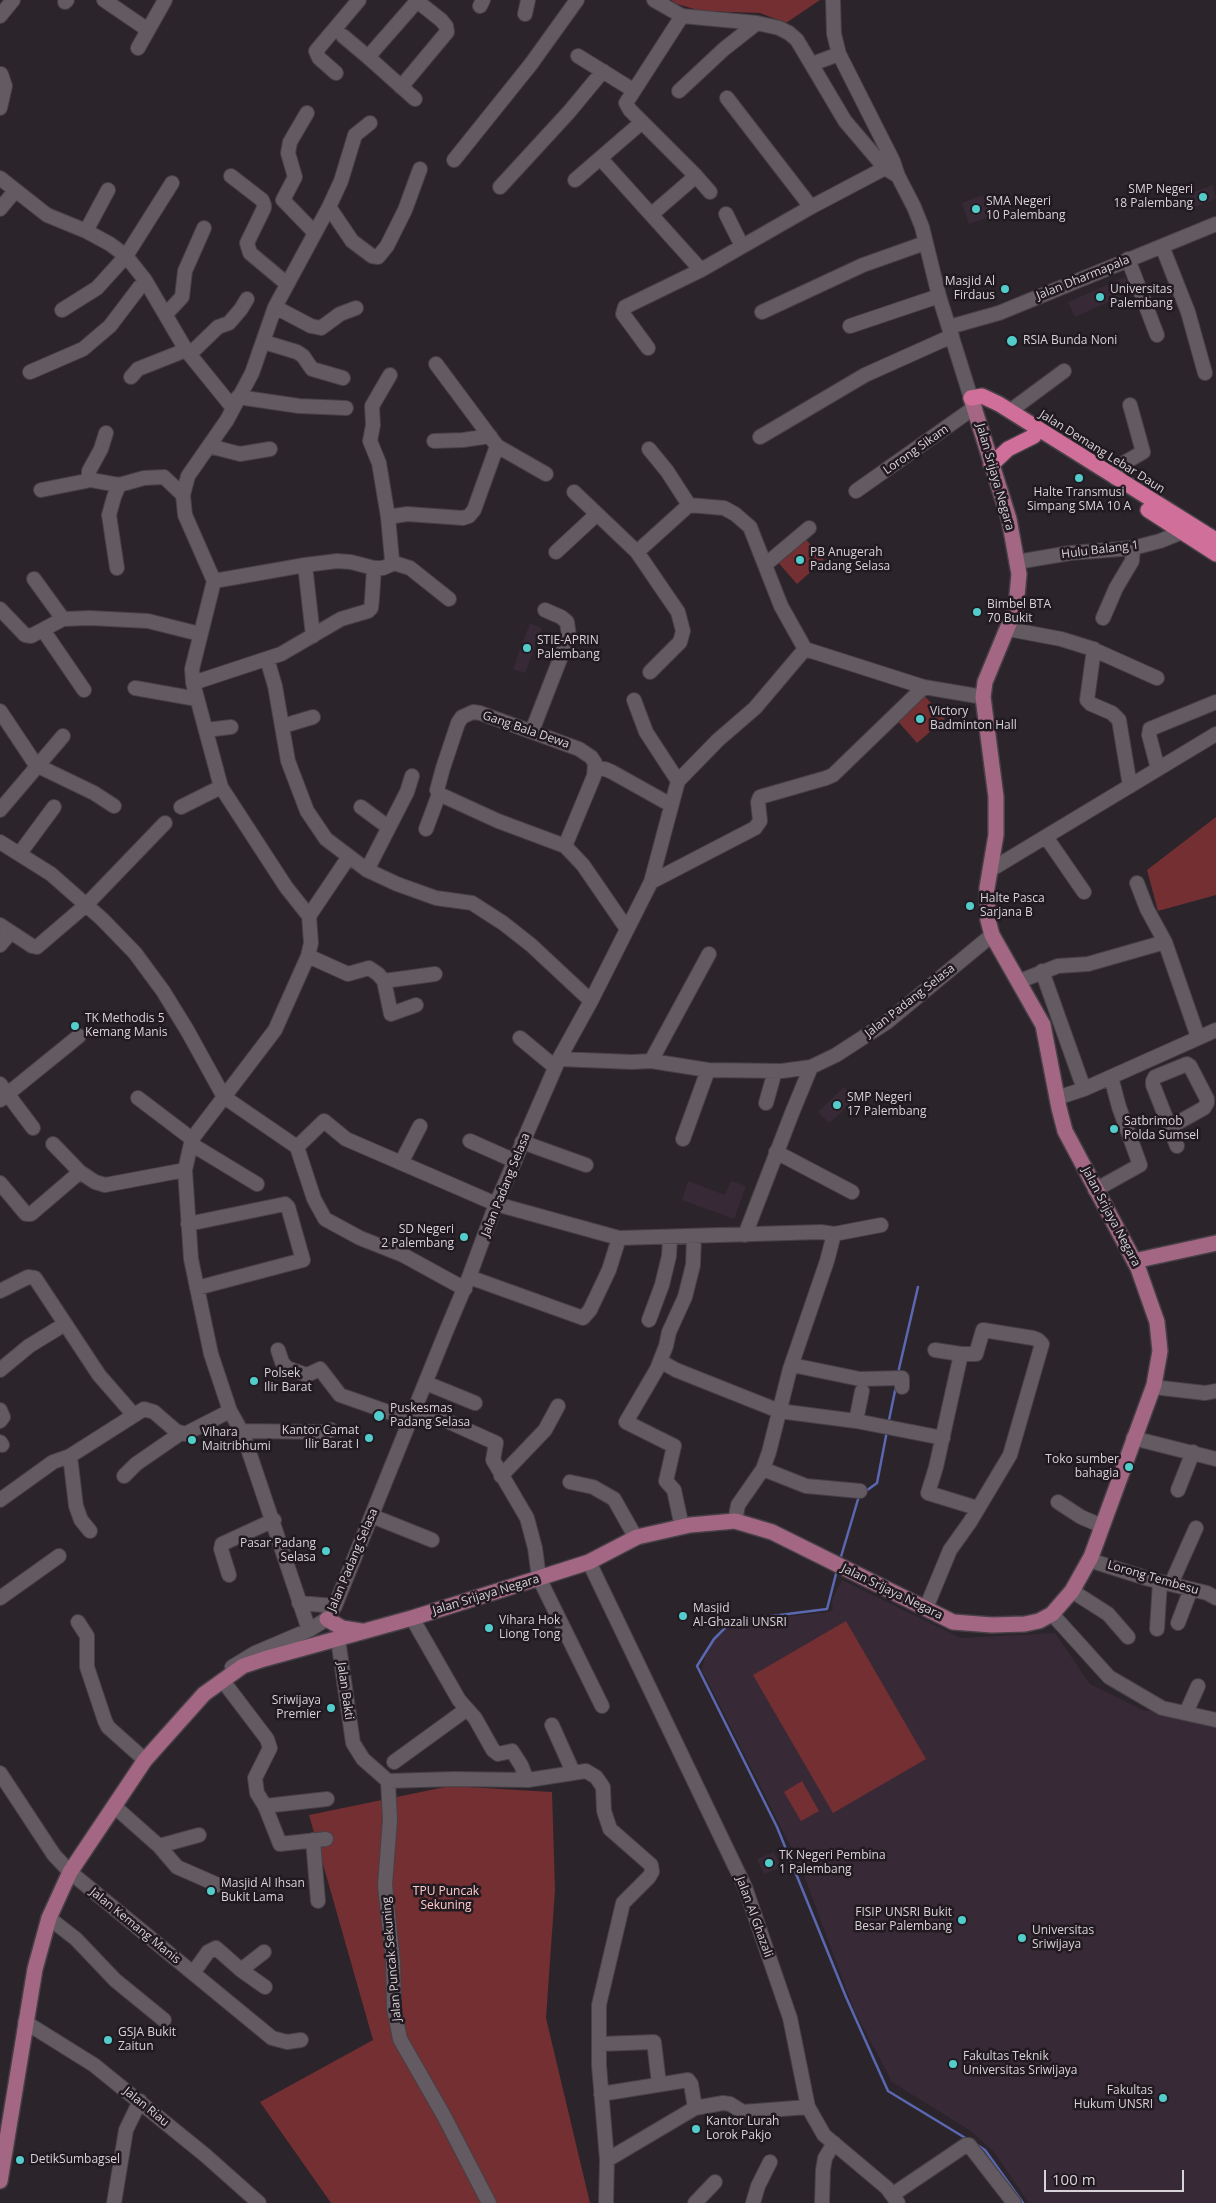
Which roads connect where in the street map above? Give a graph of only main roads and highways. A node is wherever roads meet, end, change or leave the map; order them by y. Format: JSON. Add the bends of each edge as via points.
{"nodes":[{"id":1,"x":973,"y":403,"type":"junction"},
{"id":2,"x":1034,"y":436,"type":"junction"},
{"id":3,"x":992,"y":465,"type":"junction"},
{"id":4,"x":1203,"y":534,"type":"edge"},
{"id":5,"x":1216,"y":554,"type":"edge"},
{"id":6,"x":1216,"y":1243,"type":"edge"},
{"id":7,"x":1134,"y":1261,"type":"junction"},
{"id":8,"x":331,"y":1613,"type":"road end"},
{"id":9,"x":362,"y":1632,"type":"junction"},
{"id":10,"x":0,"y":2181,"type":"edge"}],
"edges":[{"from":1,"to":2,"type":"highway","name":"Jalan Demang Lebar Daun","via":[[993,410]]},
{"from":1,"to":3,"type":"main road","name":"Jalan Srijaya Negara"},
{"from":1,"to":4,"type":"highway","name":"Jalan Demang Lebar Daun","via":[[982,396],[1010,411]]},
{"from":2,"to":3,"type":"highway","via":[[1008,449]]},
{"from":2,"to":4,"type":"highway","name":"Jalan Demang Lebar Daun"},
{"from":3,"to":7,"type":"main road","name":"Jalan Srijaya Negara","via":[[1009,519],[1019,574],[1016,607],[985,682],[983,697],[996,797],[996,835],[986,902],[988,920],[992,936],[1044,1025],[1065,1131]]},
{"from":4,"to":5,"type":"highway","name":"Jalan Demang Lebar Daun"},
{"from":6,"to":7,"type":"main road"},
{"from":7,"to":9,"type":"main road","name":"Jalan Srijaya Negara","via":[[1157,1322],[1160,1352],[1154,1387],[1089,1560],[1072,1591],[1052,1614],[1039,1621],[992,1625],[953,1622],[772,1532],[735,1520],[682,1527],[636,1538],[589,1562]]},
{"from":8,"to":9,"type":"main road","via":[[342,1628]]},
{"from":9,"to":10,"type":"main road","name":"Jalan Srijaya Negara","via":[[243,1666],[204,1694],[145,1760],[70,1872],[49,1918],[35,1969]]}]}
